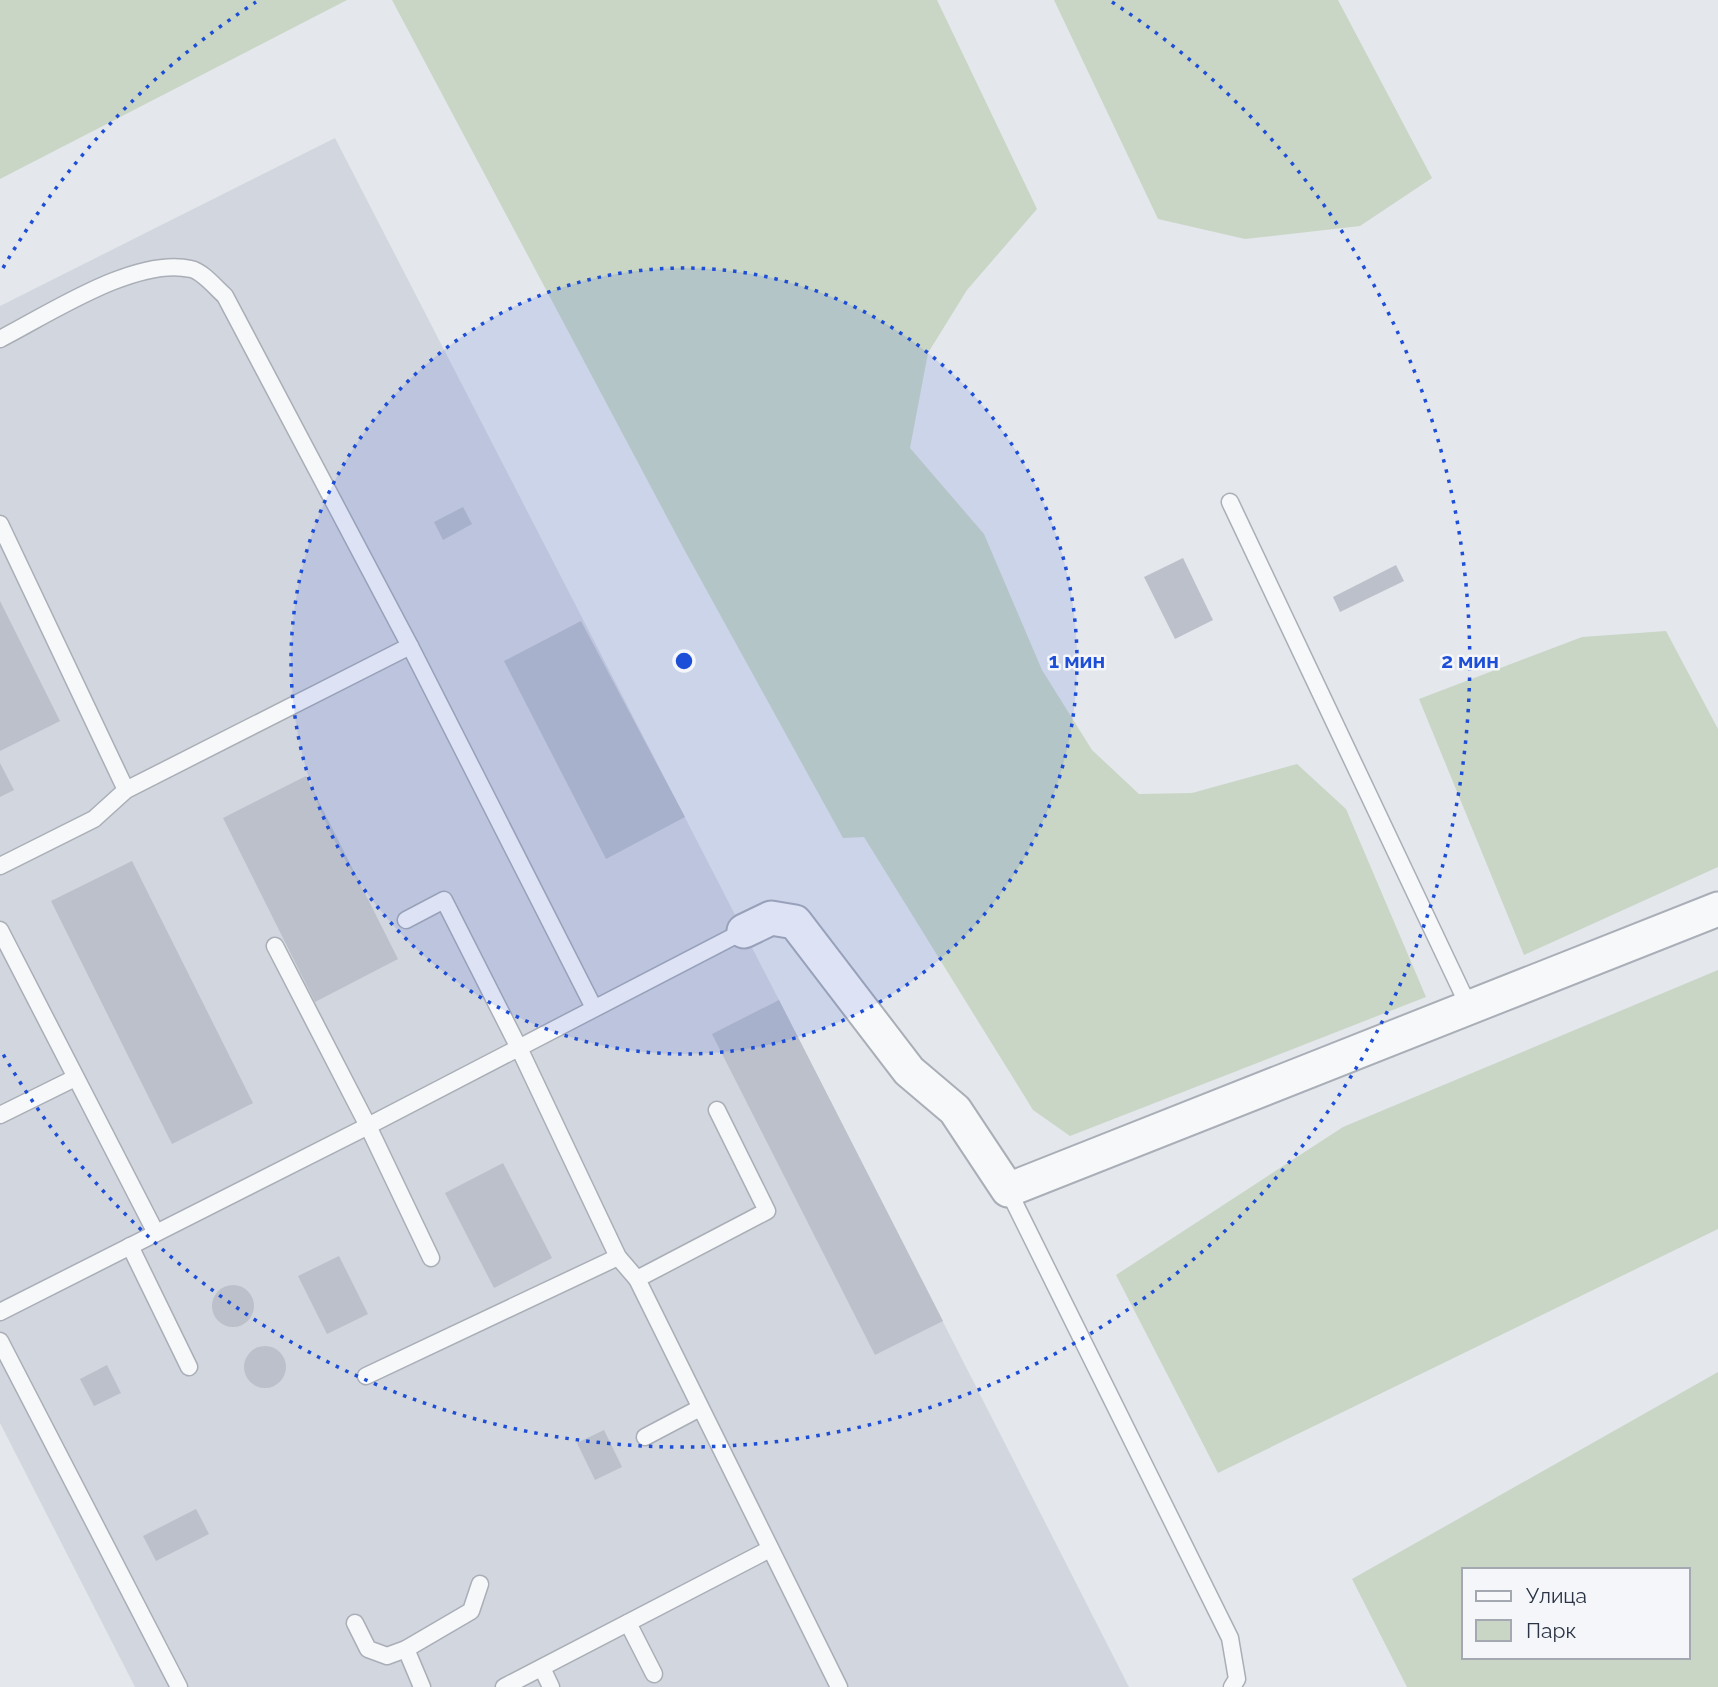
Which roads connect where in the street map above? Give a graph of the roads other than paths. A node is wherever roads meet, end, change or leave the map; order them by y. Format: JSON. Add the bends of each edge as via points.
{"nodes":[{"id":1,"x":0,"y":339,"type":"edge"},
{"id":2,"x":1230,"y":502,"type":"dead end"},
{"id":3,"x":0,"y":524,"type":"edge"},
{"id":4,"x":410,"y":646,"type":"junction"},
{"id":5,"x":126,"y":790,"type":"junction"},
{"id":6,"x":0,"y":866,"type":"edge"},
{"id":7,"x":1718,"y":909,"type":"edge"},
{"id":8,"x":406,"y":920,"type":"dead end"},
{"id":9,"x":0,"y":930,"type":"edge"},
{"id":10,"x":744,"y":932,"type":"joint"},
{"id":11,"x":275,"y":946,"type":"dead end"},
{"id":12,"x":594,"y":1008,"type":"junction"},
{"id":13,"x":1470,"y":1009,"type":"junction"},
{"id":14,"x":519,"y":1048,"type":"junction"},
{"id":15,"x":75,"y":1078,"type":"junction"},
{"id":16,"x":717,"y":1110,"type":"dead end"},
{"id":17,"x":0,"y":1115,"type":"edge"},
{"id":18,"x":368,"y":1126,"type":"junction"},
{"id":19,"x":1008,"y":1190,"type":"junction"},
{"id":20,"x":156,"y":1233,"type":"junction"},
{"id":21,"x":130,"y":1247,"type":"junction"},
{"id":22,"x":618,"y":1257,"type":"junction"},
{"id":23,"x":431,"y":1258,"type":"dead end"},
{"id":24,"x":637,"y":1279,"type":"junction"},
{"id":25,"x":0,"y":1312,"type":"edge"},
{"id":26,"x":0,"y":1341,"type":"edge"},
{"id":27,"x":189,"y":1367,"type":"dead end"},
{"id":28,"x":366,"y":1376,"type":"dead end"},
{"id":29,"x":700,"y":1408,"type":"junction"},
{"id":30,"x":645,"y":1437,"type":"dead end"},
{"id":31,"x":770,"y":1549,"type":"junction"},
{"id":32,"x":480,"y":1584,"type":"dead end"},
{"id":33,"x":355,"y":1623,"type":"dead end"},
{"id":34,"x":628,"y":1623,"type":"junction"},
{"id":35,"x":406,"y":1649,"type":"junction"},
{"id":36,"x":542,"y":1668,"type":"junction"},
{"id":37,"x":654,"y":1674,"type":"dead end"},
{"id":38,"x":179,"y":1687,"type":"edge"},
{"id":39,"x":422,"y":1687,"type":"edge"},
{"id":40,"x":504,"y":1687,"type":"edge"},
{"id":41,"x":551,"y":1687,"type":"edge"},
{"id":42,"x":839,"y":1687,"type":"edge"},
{"id":43,"x":1232,"y":1687,"type":"edge"}],
"edges":[{"from":1,"to":4,"type":"lane","via":[[122,277],[156,267],[194,269],[225,296]]},
{"from":2,"to":13,"type":"lane"},
{"from":3,"to":5,"type":"lane"},
{"from":4,"to":5,"type":"lane"},
{"from":4,"to":12,"type":"lane"},
{"from":5,"to":6,"type":"lane","via":[[94,818]]},
{"from":7,"to":13,"type":"street"},
{"from":8,"to":14,"type":"lane","via":[[444,900]]},
{"from":9,"to":15,"type":"lane"},
{"from":10,"to":12,"type":"lane"},
{"from":10,"to":19,"type":"street","via":[[771,918],[795,922],[909,1071],[955,1110]]},
{"from":11,"to":18,"type":"lane"},
{"from":12,"to":14,"type":"lane"},
{"from":13,"to":19,"type":"street"},
{"from":14,"to":18,"type":"lane"},
{"from":14,"to":22,"type":"lane"},
{"from":15,"to":17,"type":"lane"},
{"from":15,"to":20,"type":"lane"},
{"from":16,"to":24,"type":"lane","via":[[767,1211]]},
{"from":18,"to":20,"type":"lane"},
{"from":18,"to":23,"type":"lane"},
{"from":19,"to":43,"type":"lane","via":[[1230,1638],[1237,1679]]},
{"from":20,"to":21,"type":"lane"},
{"from":21,"to":25,"type":"lane"},
{"from":21,"to":27,"type":"lane"},
{"from":22,"to":24,"type":"lane"},
{"from":22,"to":28,"type":"lane"},
{"from":24,"to":29,"type":"lane"},
{"from":26,"to":38,"type":"lane"},
{"from":29,"to":30,"type":"lane"},
{"from":29,"to":31,"type":"lane"},
{"from":31,"to":34,"type":"lane"},
{"from":31,"to":42,"type":"lane"},
{"from":32,"to":35,"type":"lane","via":[[471,1611]]},
{"from":33,"to":35,"type":"lane","via":[[368,1649],[387,1656]]},
{"from":34,"to":36,"type":"lane"},
{"from":34,"to":37,"type":"lane"},
{"from":35,"to":39,"type":"lane"},
{"from":36,"to":40,"type":"lane"},
{"from":36,"to":41,"type":"lane"}]}
